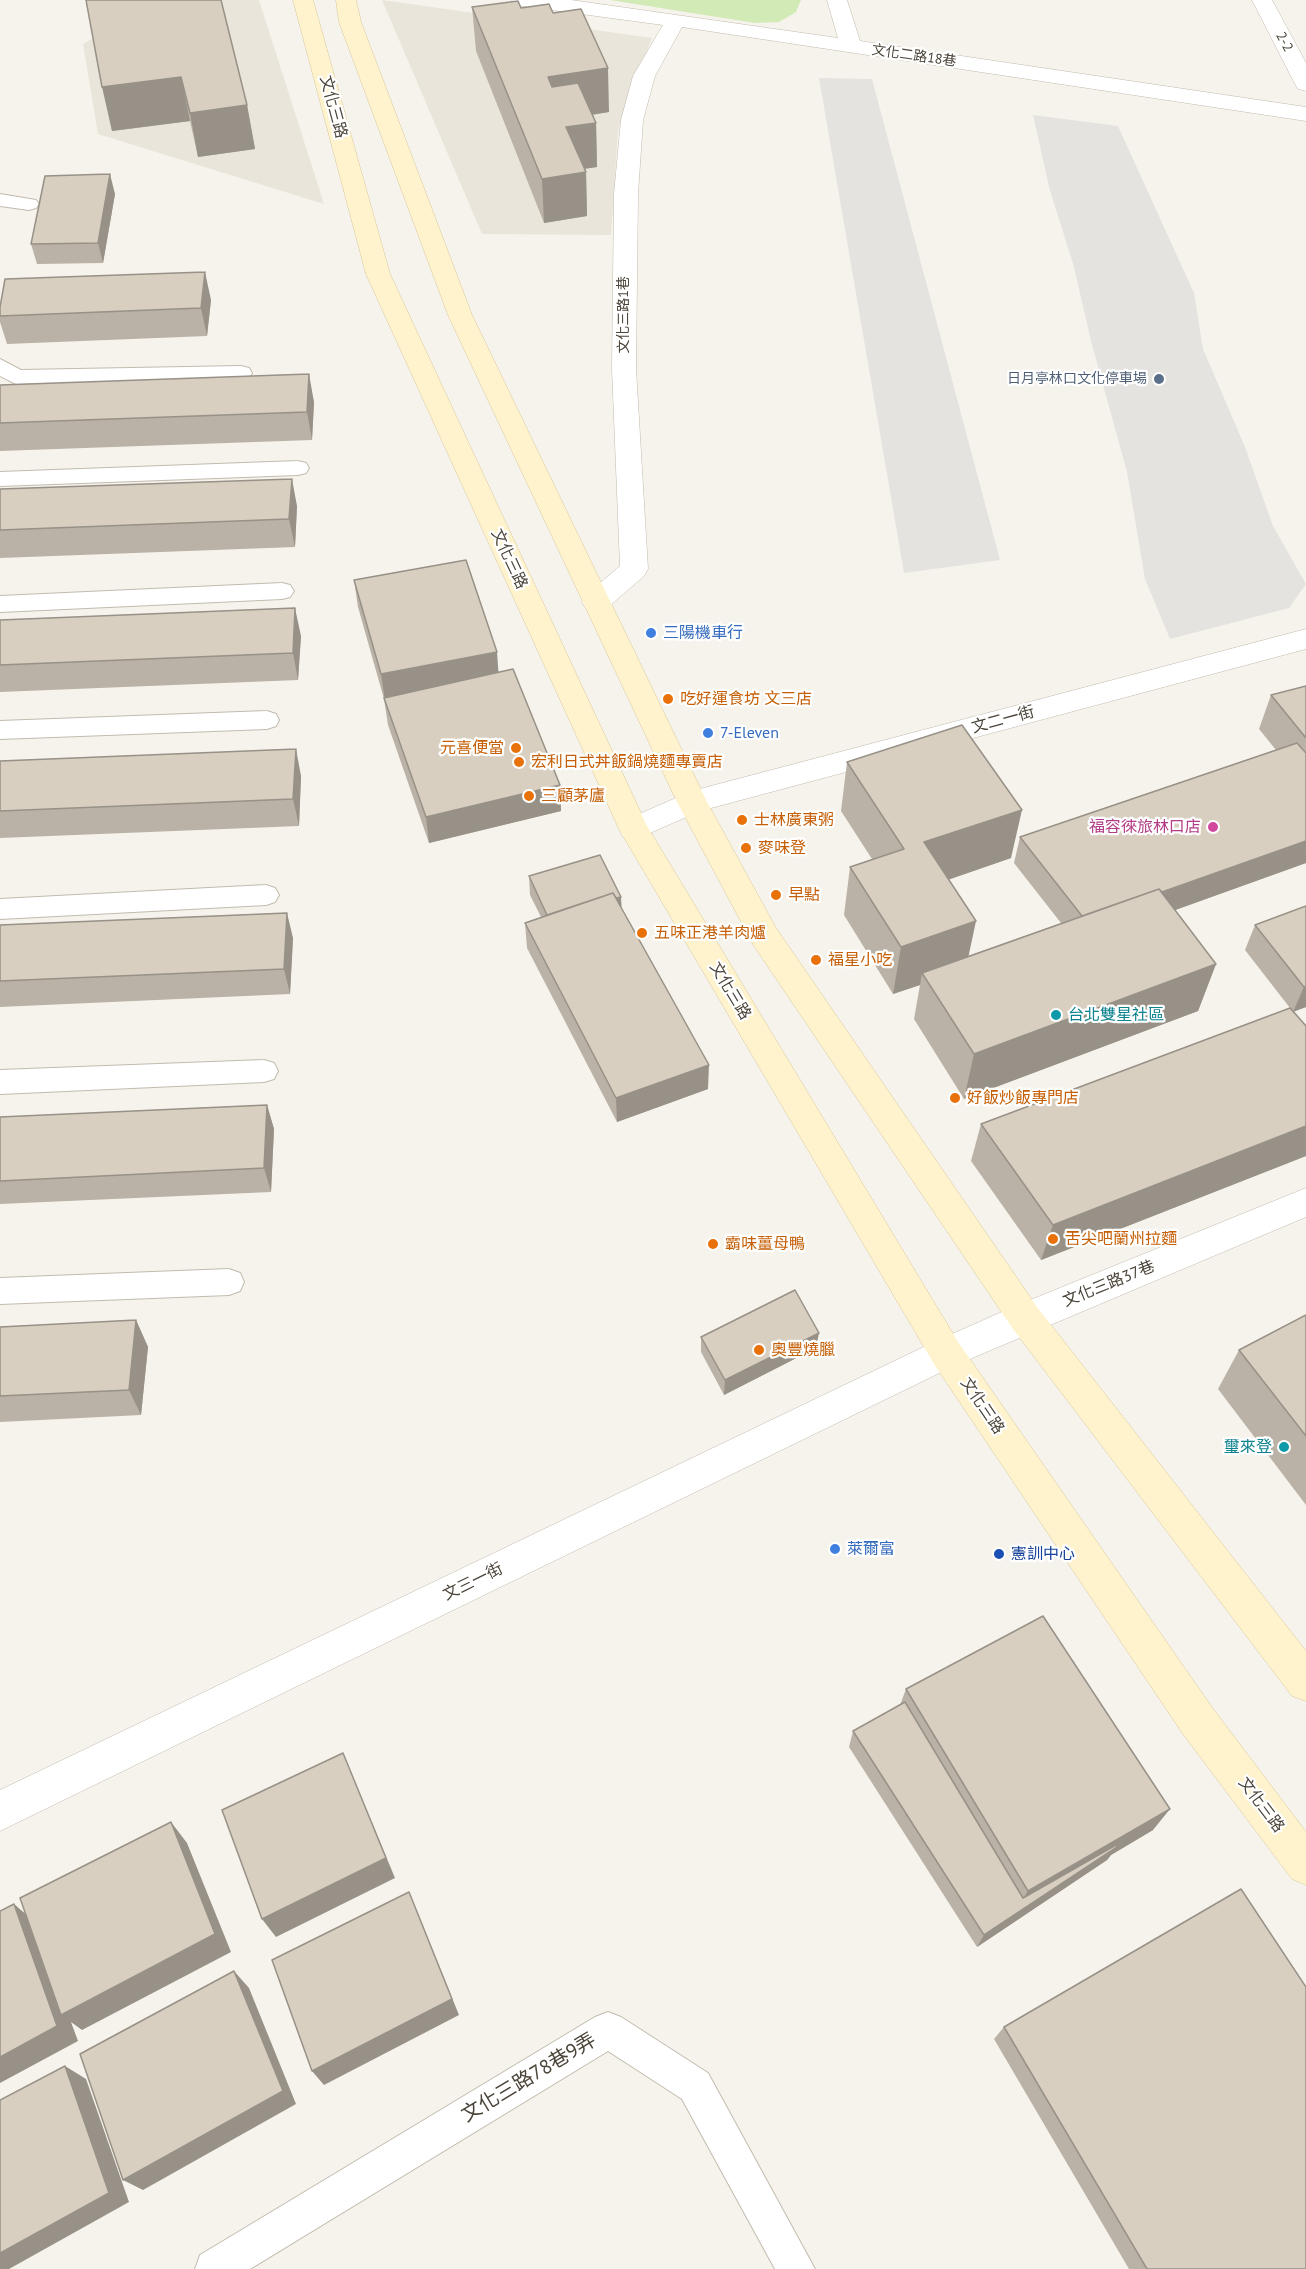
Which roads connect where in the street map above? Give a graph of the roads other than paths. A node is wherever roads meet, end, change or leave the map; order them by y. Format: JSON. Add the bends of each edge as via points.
{"nodes":[{"id":1,"x":303,"y":0,"type":"edge"},
{"id":2,"x":346,"y":0,"type":"edge"},
{"id":3,"x":522,"y":0,"type":"edge"},
{"id":4,"x":837,"y":0,"type":"edge"},
{"id":5,"x":1262,"y":0,"type":"edge"},
{"id":6,"x":676,"y":21,"type":"junction"},
{"id":7,"x":851,"y":46,"type":"junction"},
{"id":8,"x":1306,"y":84,"type":"edge"},
{"id":9,"x":1306,"y":114,"type":"edge"},
{"id":10,"x":0,"y":200,"type":"edge"},
{"id":11,"x":29,"y":204,"type":"dead end"},
{"id":12,"x":0,"y":366,"type":"edge"},
{"id":13,"x":241,"y":373,"type":"dead end"},
{"id":14,"x":298,"y":468,"type":"dead end"},
{"id":15,"x":0,"y":479,"type":"edge"},
{"id":16,"x":282,"y":591,"type":"dead end"},
{"id":17,"x":596,"y":602,"type":"junction"},
{"id":18,"x":0,"y":604,"type":"edge"},
{"id":19,"x":1306,"y":639,"type":"edge"},
{"id":20,"x":267,"y":720,"type":"dead end"},
{"id":21,"x":0,"y":729,"type":"edge"},
{"id":22,"x":692,"y":802,"type":"junction"},
{"id":23,"x":634,"y":829,"type":"junction"},
{"id":24,"x":266,"y":895,"type":"dead end"},
{"id":25,"x":0,"y":909,"type":"edge"},
{"id":26,"x":264,"y":1071,"type":"dead end"},
{"id":27,"x":0,"y":1082,"type":"edge"},
{"id":28,"x":1306,"y":1202,"type":"edge"},
{"id":29,"x":229,"y":1282,"type":"dead end"},
{"id":30,"x":0,"y":1291,"type":"edge"},
{"id":31,"x":1025,"y":1318,"type":"junction"},
{"id":32,"x":946,"y":1353,"type":"junction"},
{"id":33,"x":1306,"y":1682,"type":"edge"},
{"id":34,"x":0,"y":1811,"type":"edge"},
{"id":35,"x":1306,"y":1865,"type":"edge"},
{"id":36,"x":214,"y":2269,"type":"edge"},
{"id":37,"x":796,"y":2269,"type":"edge"}],
"edges":[{"from":1,"to":23,"type":"street","name":"文化三路","via":[[378,274]]},
{"from":2,"to":17,"type":"street","via":[[350,22],[460,315]]},
{"from":3,"to":6,"type":"street","name":"文化二路18巷"},
{"from":4,"to":7,"type":"street"},
{"from":5,"to":8,"type":"street","name":"2-2"},
{"from":6,"to":7,"type":"street","name":"文化二路18巷"},
{"from":6,"to":17,"type":"street","name":"文化三路1巷","via":[[644,76],[632,120],[627,183],[624,369],[634,569]]},
{"from":7,"to":9,"type":"street","name":"文化二路18巷"},
{"from":10,"to":11,"type":"lane"},
{"from":12,"to":13,"type":"lane","via":[[16,377]]},
{"from":14,"to":15,"type":"lane"},
{"from":16,"to":18,"type":"lane"},
{"from":17,"to":22,"type":"street"},
{"from":19,"to":22,"type":"street","name":"文二一街"},
{"from":20,"to":21,"type":"lane"},
{"from":22,"to":23,"type":"street","name":"文二一街"},
{"from":22,"to":31,"type":"street","via":[[765,937]]},
{"from":23,"to":32,"type":"street","name":"文化三路"},
{"from":24,"to":25,"type":"lane"},
{"from":26,"to":27,"type":"lane"},
{"from":28,"to":31,"type":"street","name":"文化三路37巷"},
{"from":29,"to":30,"type":"lane"},
{"from":31,"to":32,"type":"street","name":"文化三路37巷"},
{"from":31,"to":33,"type":"street"},
{"from":32,"to":34,"type":"street","name":"文三一街"},
{"from":32,"to":35,"type":"street","name":"文化三路","via":[[1197,1720]]},
{"from":36,"to":37,"type":"lane","name":"文化三路78巷9弄","via":[[608,2030],[695,2086]]}]}
